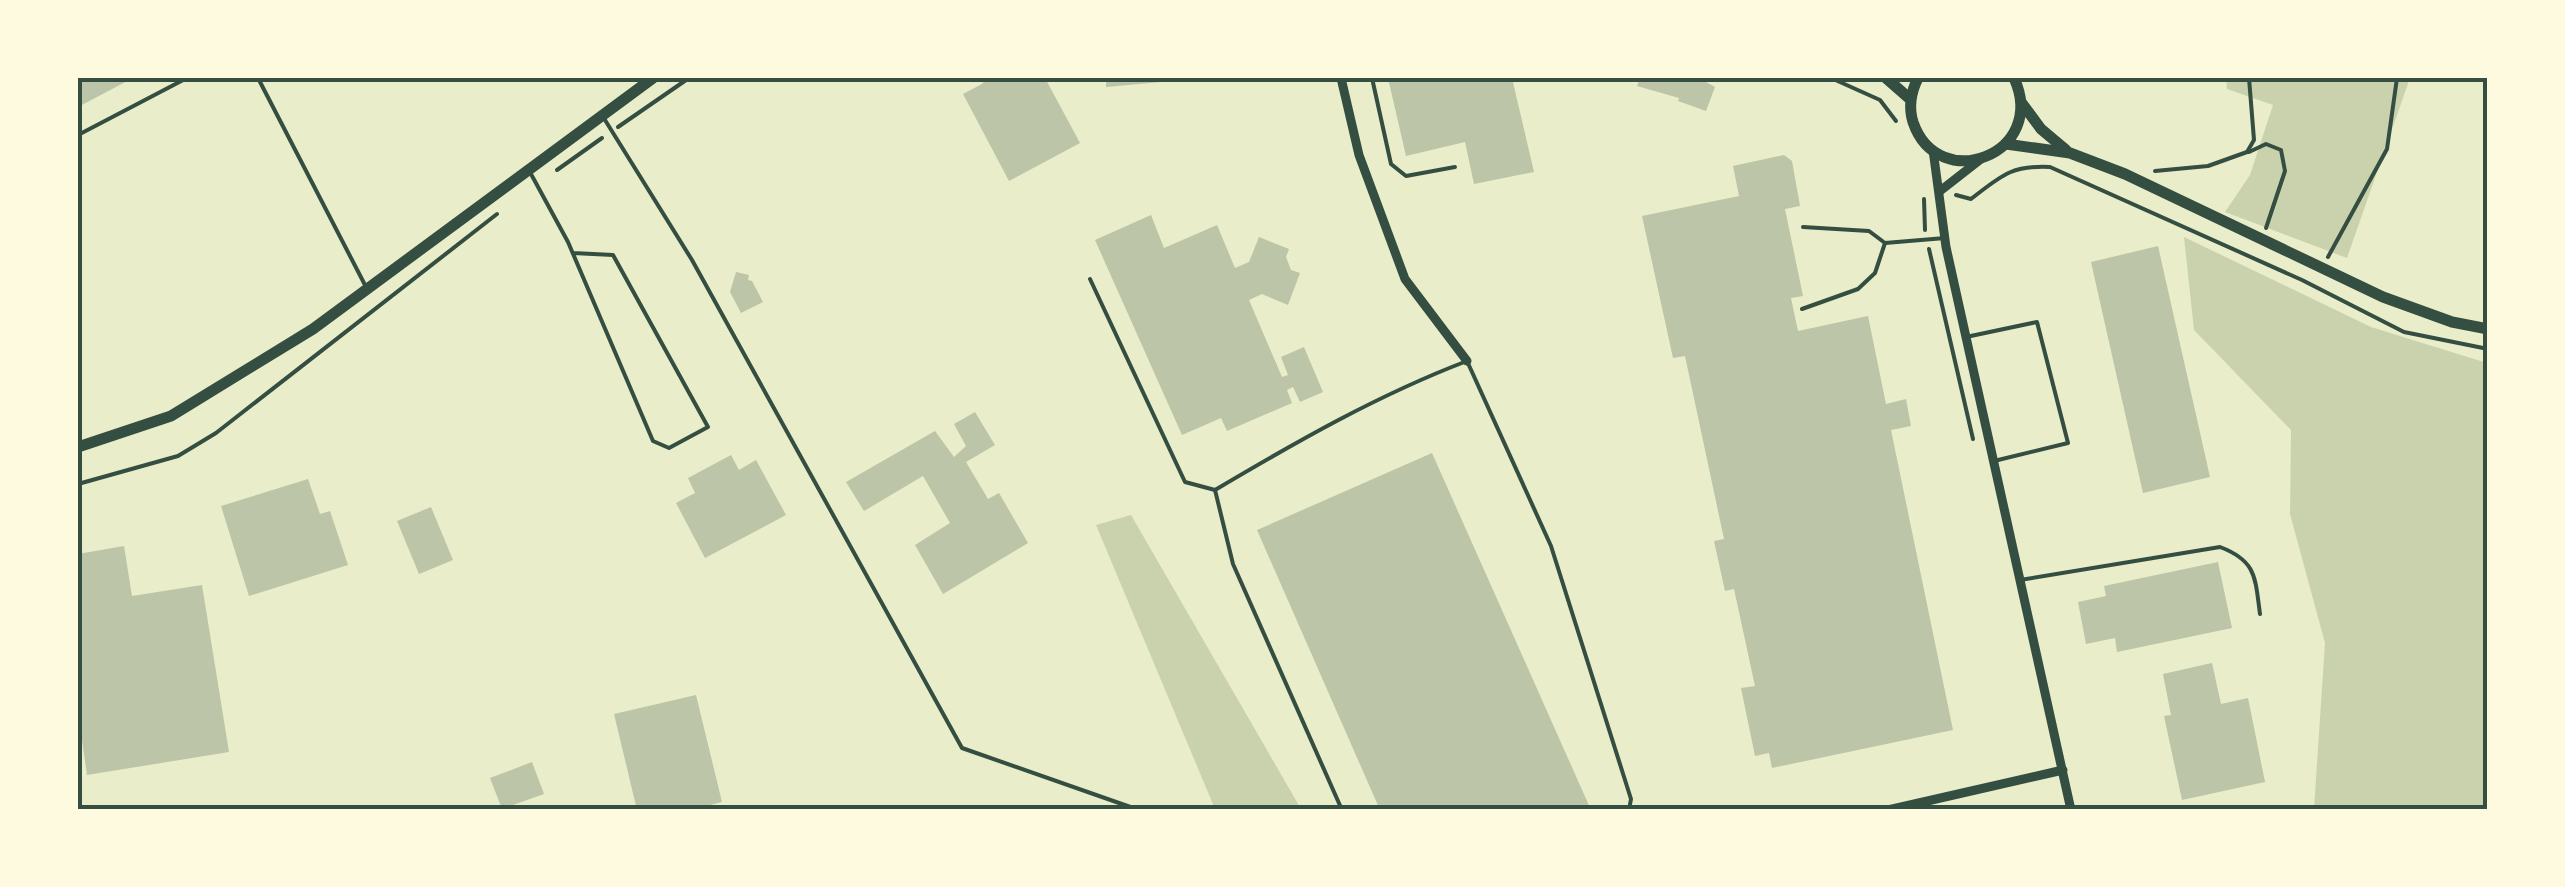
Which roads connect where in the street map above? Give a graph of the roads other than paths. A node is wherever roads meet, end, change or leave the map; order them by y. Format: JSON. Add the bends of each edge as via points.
{"nodes":[{"id":1,"x":187,"y":78,"type":"edge"},
{"id":2,"x":258,"y":78,"type":"edge"},
{"id":3,"x":653,"y":78,"type":"edge"},
{"id":4,"x":1342,"y":78,"type":"edge"},
{"id":5,"x":1372,"y":78,"type":"edge"},
{"id":6,"x":1886,"y":78,"type":"edge"},
{"id":7,"x":1918,"y":78,"type":"edge"},
{"id":8,"x":2014,"y":78,"type":"edge"},
{"id":9,"x":1910,"y":99,"type":"junction"},
{"id":10,"x":2021,"y":102,"type":"junction"},
{"id":11,"x":602,"y":115,"type":"junction"},
{"id":12,"x":78,"y":135,"type":"edge"},
{"id":13,"x":2006,"y":144,"type":"junction"},
{"id":14,"x":1932,"y":150,"type":"junction"},
{"id":15,"x":2070,"y":153,"type":"junction"},
{"id":16,"x":1981,"y":159,"type":"junction"},
{"id":17,"x":1456,"y":166,"type":"dead end"},
{"id":18,"x":528,"y":170,"type":"junction"},
{"id":19,"x":1940,"y":191,"type":"junction"},
{"id":20,"x":1803,"y":227,"type":"dead end"},
{"id":21,"x":1945,"y":238,"type":"junction"},
{"id":22,"x":1885,"y":242,"type":"junction"},
{"id":23,"x":573,"y":253,"type":"junction"},
{"id":24,"x":1090,"y":279,"type":"dead end"},
{"id":25,"x":367,"y":289,"type":"junction"},
{"id":26,"x":1802,"y":309,"type":"dead end"},
{"id":27,"x":2488,"y":330,"type":"edge"},
{"id":28,"x":1966,"y":337,"type":"junction"},
{"id":29,"x":1466,"y":361,"type":"junction"},
{"id":30,"x":78,"y":446,"type":"edge"},
{"id":31,"x":1994,"y":461,"type":"junction"},
{"id":32,"x":1214,"y":490,"type":"junction"},
{"id":33,"x":2020,"y":580,"type":"junction"},
{"id":34,"x":2260,"y":614,"type":"dead end"},
{"id":35,"x":2063,"y":770,"type":"junction"},
{"id":36,"x":1140,"y":810,"type":"edge"},
{"id":37,"x":1342,"y":810,"type":"edge"},
{"id":38,"x":1629,"y":810,"type":"edge"},
{"id":39,"x":1888,"y":810,"type":"edge"},
{"id":40,"x":2072,"y":810,"type":"edge"}],
"edges":[{"from":1,"to":12,"type":"lane"},
{"from":2,"to":25,"type":"lane"},
{"from":3,"to":11,"type":"street"},
{"from":4,"to":29,"type":"street","via":[[1360,155],[1405,279]]},
{"from":5,"to":17,"type":"lane","via":[[1391,164],[1406,176]]},
{"from":6,"to":9,"type":"street"},
{"from":7,"to":9,"type":"street"},
{"from":8,"to":10,"type":"street"},
{"from":9,"to":14,"type":"street","via":[[1915,128]]},
{"from":10,"to":13,"type":"street"},
{"from":10,"to":15,"type":"street"},
{"from":11,"to":18,"type":"street"},
{"from":11,"to":36,"type":"lane","via":[[692,260],[962,748]]},
{"from":13,"to":15,"type":"street"},
{"from":13,"to":16,"type":"street"},
{"from":14,"to":16,"type":"street","via":[[1964,161]]},
{"from":14,"to":19,"type":"street"},
{"from":15,"to":27,"type":"street","via":[[2383,298]]},
{"from":16,"to":19,"type":"street"},
{"from":18,"to":23,"type":"lane"},
{"from":18,"to":25,"type":"street"},
{"from":19,"to":21,"type":"street"},
{"from":20,"to":22,"type":"lane","via":[[1869,231]]},
{"from":21,"to":22,"type":"lane"},
{"from":21,"to":28,"type":"street"},
{"from":22,"to":26,"type":"lane","via":[[1875,274],[1858,289]]},
{"from":23,"to":23,"type":"lane","via":[[653,441],[670,448],[708,427],[613,255]]},
{"from":24,"to":32,"type":"lane","via":[[1185,482]]},
{"from":25,"to":30,"type":"street","via":[[171,416]]},
{"from":28,"to":31,"type":"street"},
{"from":28,"to":31,"type":"lane","via":[[2038,322],[2068,444]]},
{"from":29,"to":32,"type":"lane","via":[[1296,442]]},
{"from":29,"to":38,"type":"lane","via":[[1551,546],[1632,799]]},
{"from":31,"to":33,"type":"street"},
{"from":32,"to":37,"type":"lane","via":[[1233,564]]},
{"from":33,"to":34,"type":"lane","via":[[2220,547],[2241,555],[2254,573]]},
{"from":33,"to":35,"type":"street"},
{"from":35,"to":39,"type":"street"},
{"from":35,"to":40,"type":"street"}]}
